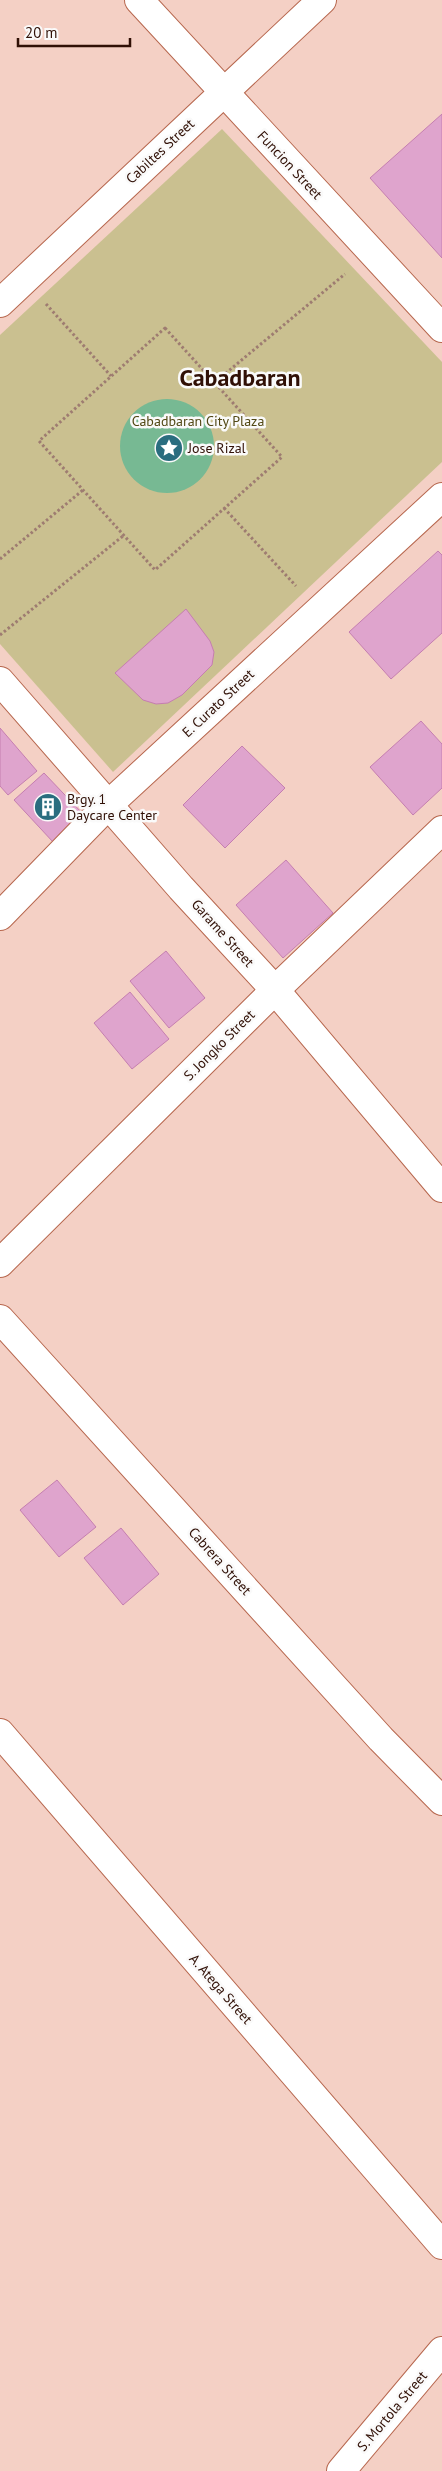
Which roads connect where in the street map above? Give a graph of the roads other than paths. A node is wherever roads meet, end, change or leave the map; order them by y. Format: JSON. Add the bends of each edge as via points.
{"nodes":[{"id":1,"x":139,"y":0,"type":"edge"},
{"id":2,"x":322,"y":0,"type":"edge"},
{"id":3,"x":223,"y":92,"type":"junction"},
{"id":4,"x":0,"y":303,"type":"edge"},
{"id":5,"x":442,"y":328,"type":"edge"},
{"id":6,"x":442,"y":497,"type":"edge"},
{"id":7,"x":0,"y":681,"type":"edge"},
{"id":8,"x":108,"y":805,"type":"junction"},
{"id":9,"x":442,"y":830,"type":"edge"},
{"id":10,"x":0,"y":916,"type":"edge"},
{"id":11,"x":275,"y":990,"type":"junction"},
{"id":12,"x":442,"y":1188,"type":"edge"},
{"id":13,"x":0,"y":1263,"type":"edge"},
{"id":14,"x":0,"y":1319,"type":"edge"},
{"id":15,"x":0,"y":1733,"type":"edge"},
{"id":16,"x":442,"y":1801,"type":"edge"},
{"id":17,"x":442,"y":2245,"type":"edge"},
{"id":18,"x":442,"y":2351,"type":"edge"},
{"id":19,"x":341,"y":2471,"type":"edge"}],
"edges":[{"from":1,"to":3,"type":"street","name":"Funcion Street"},
{"from":2,"to":3,"type":"street","name":"Cabiltes Street"},
{"from":3,"to":4,"type":"street","name":"Cabiltes Street"},
{"from":3,"to":5,"type":"street","name":"Funcion Street"},
{"from":6,"to":8,"type":"street","name":"E. Curato Street"},
{"from":7,"to":8,"type":"street","name":"Garame Street"},
{"from":8,"to":10,"type":"street","name":"E. Curato Street"},
{"from":8,"to":11,"type":"street","name":"Garame Street"},
{"from":9,"to":11,"type":"street","name":"S. Jongko Street"},
{"from":11,"to":12,"type":"street","name":"Garame Street"},
{"from":11,"to":13,"type":"street","name":"S. Jongko Street"},
{"from":14,"to":16,"type":"street","name":"Cabrera Street","via":[[381,1739]]},
{"from":15,"to":17,"type":"street","name":"A. Atega Street"},
{"from":18,"to":19,"type":"street","name":"S. Mortola Street"}]}
